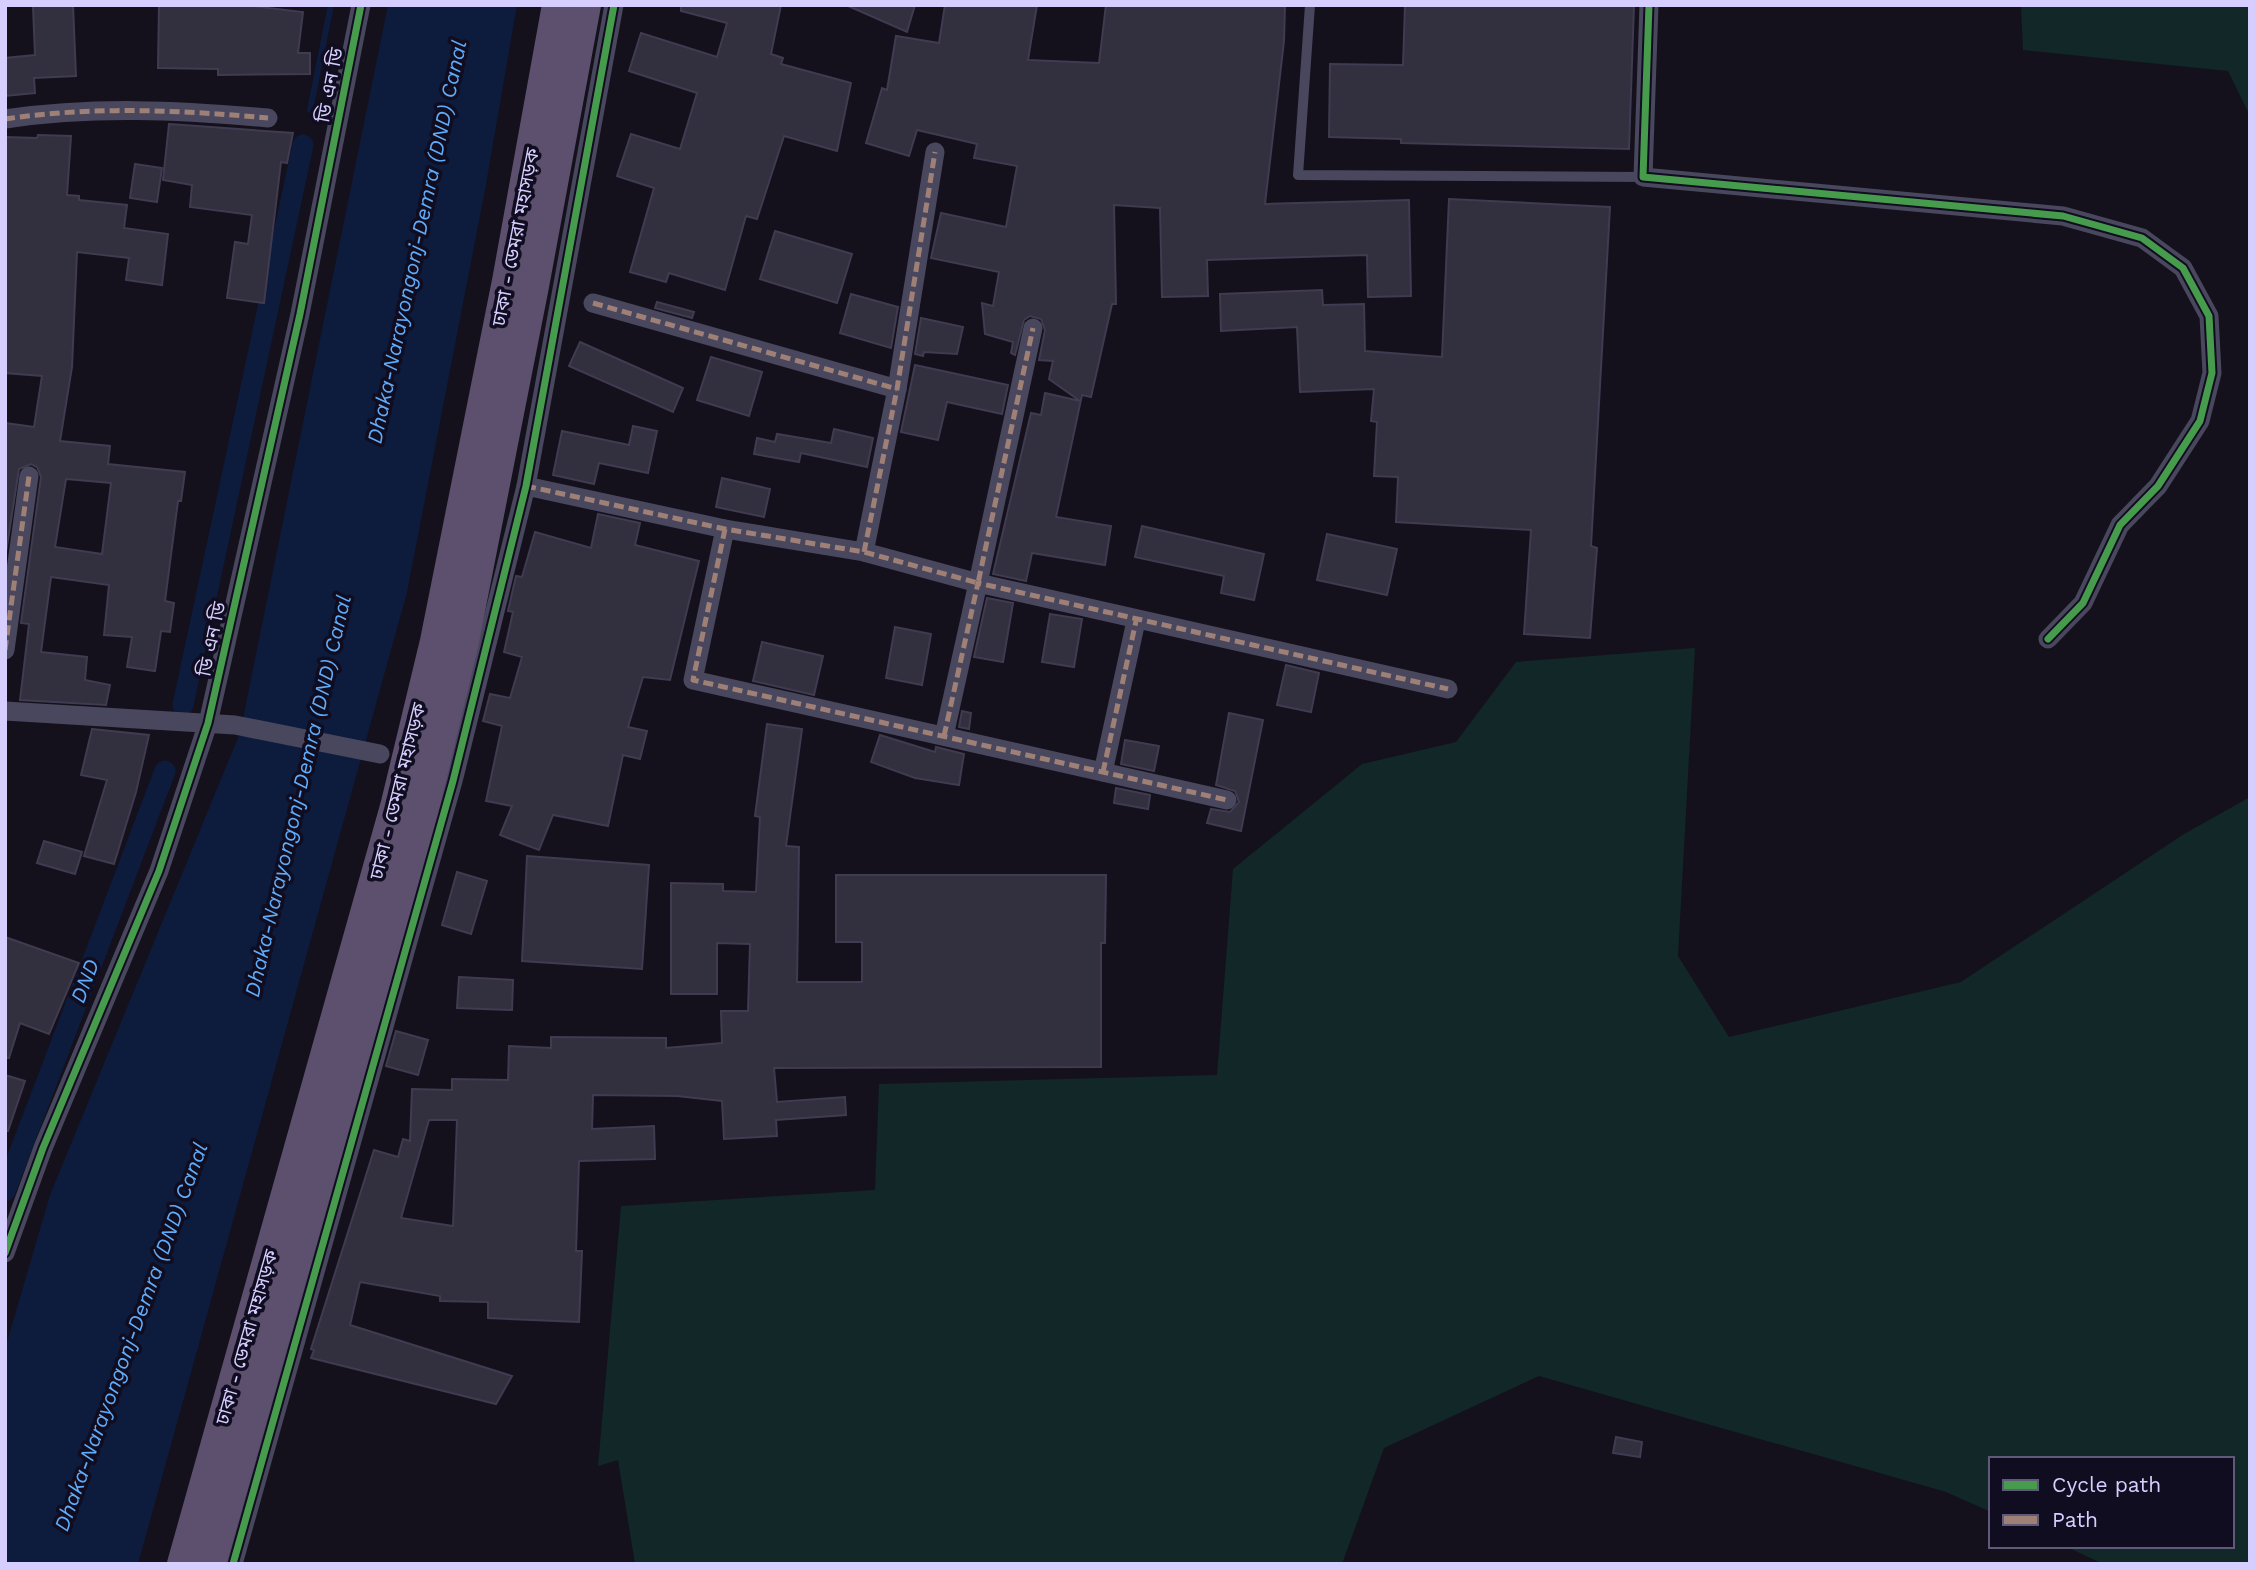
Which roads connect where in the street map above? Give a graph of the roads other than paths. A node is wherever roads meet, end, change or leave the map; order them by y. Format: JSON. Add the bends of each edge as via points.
{"nodes":[{"id":1,"x":360,"y":5,"type":"edge"},
{"id":2,"x":557,"y":5,"type":"edge"},
{"id":3,"x":586,"y":5,"type":"edge"},
{"id":4,"x":614,"y":5,"type":"edge"},
{"id":5,"x":1310,"y":5,"type":"edge"},
{"id":6,"x":1649,"y":5,"type":"edge"},
{"id":7,"x":268,"y":117,"type":"dead end"},
{"id":8,"x":5,"y":119,"type":"edge"},
{"id":9,"x":935,"y":152,"type":"dead end"},
{"id":10,"x":1643,"y":177,"type":"junction"},
{"id":11,"x":593,"y":303,"type":"dead end"},
{"id":12,"x":1033,"y":328,"type":"dead end"},
{"id":13,"x":897,"y":389,"type":"junction"},
{"id":14,"x":29,"y":476,"type":"dead end"},
{"id":15,"x":526,"y":486,"type":"junction"},
{"id":16,"x":725,"y":529,"type":"junction"},
{"id":17,"x":864,"y":552,"type":"junction"},
{"id":18,"x":978,"y":583,"type":"junction"},
{"id":19,"x":1136,"y":621,"type":"junction"},
{"id":20,"x":2048,"y":639,"type":"dead end"},
{"id":21,"x":5,"y":650,"type":"edge"},
{"id":22,"x":1448,"y":689,"type":"dead end"},
{"id":23,"x":5,"y":711,"type":"edge"},
{"id":24,"x":208,"y":723,"type":"junction"},
{"id":25,"x":944,"y":736,"type":"junction"},
{"id":26,"x":455,"y":772,"type":"junction"},
{"id":27,"x":1103,"y":772,"type":"junction"},
{"id":28,"x":1227,"y":800,"type":"dead end"},
{"id":29,"x":5,"y":1253,"type":"edge"},
{"id":30,"x":182,"y":1564,"type":"edge"},
{"id":31,"x":211,"y":1564,"type":"edge"},
{"id":32,"x":233,"y":1564,"type":"edge"}],
"edges":[{"from":1,"to":24,"type":"street","name":"ডি এন ডি","via":[[300,314]]},
{"from":2,"to":30,"type":"main road","name":"ঢাকা - ডেমরা মহাসড়ক","bridge":true,"via":[[435,641],[399,789]]},
{"from":3,"to":31,"type":"main road","name":"ঢাকা - ডেমরা মহাসড়ক","bridge":true,"via":[[463,646],[427,796]]},
{"from":4,"to":15,"type":"street"},
{"from":5,"to":10,"type":"lane","via":[[1298,175]]},
{"from":6,"to":10,"type":"street"},
{"from":7,"to":8,"type":"street","via":[[182,110],[66,110]]},
{"from":9,"to":13,"type":"street"},
{"from":10,"to":20,"type":"street","via":[[2063,216],[2142,238],[2183,268],[2208,316],[2212,373],[2200,421],[2158,486],[2120,525],[2083,603]]},
{"from":11,"to":13,"type":"street"},
{"from":12,"to":18,"type":"street"},
{"from":13,"to":17,"type":"street"},
{"from":14,"to":21,"type":"street"},
{"from":15,"to":16,"type":"street"},
{"from":15,"to":26,"type":"street"},
{"from":16,"to":17,"type":"street"},
{"from":16,"to":25,"type":"street","via":[[693,680]]},
{"from":17,"to":18,"type":"street"},
{"from":18,"to":19,"type":"street"},
{"from":18,"to":25,"type":"street"},
{"from":19,"to":22,"type":"street"},
{"from":19,"to":27,"type":"street"},
{"from":23,"to":24,"type":"street"},
{"from":24,"to":26,"type":"street","via":[[375,753],[382,763]]},
{"from":24,"to":29,"type":"street","name":"ডি এন ডি","via":[[159,871],[43,1148]]},
{"from":25,"to":27,"type":"street"},
{"from":26,"to":32,"type":"street"},
{"from":27,"to":28,"type":"street"}]}
